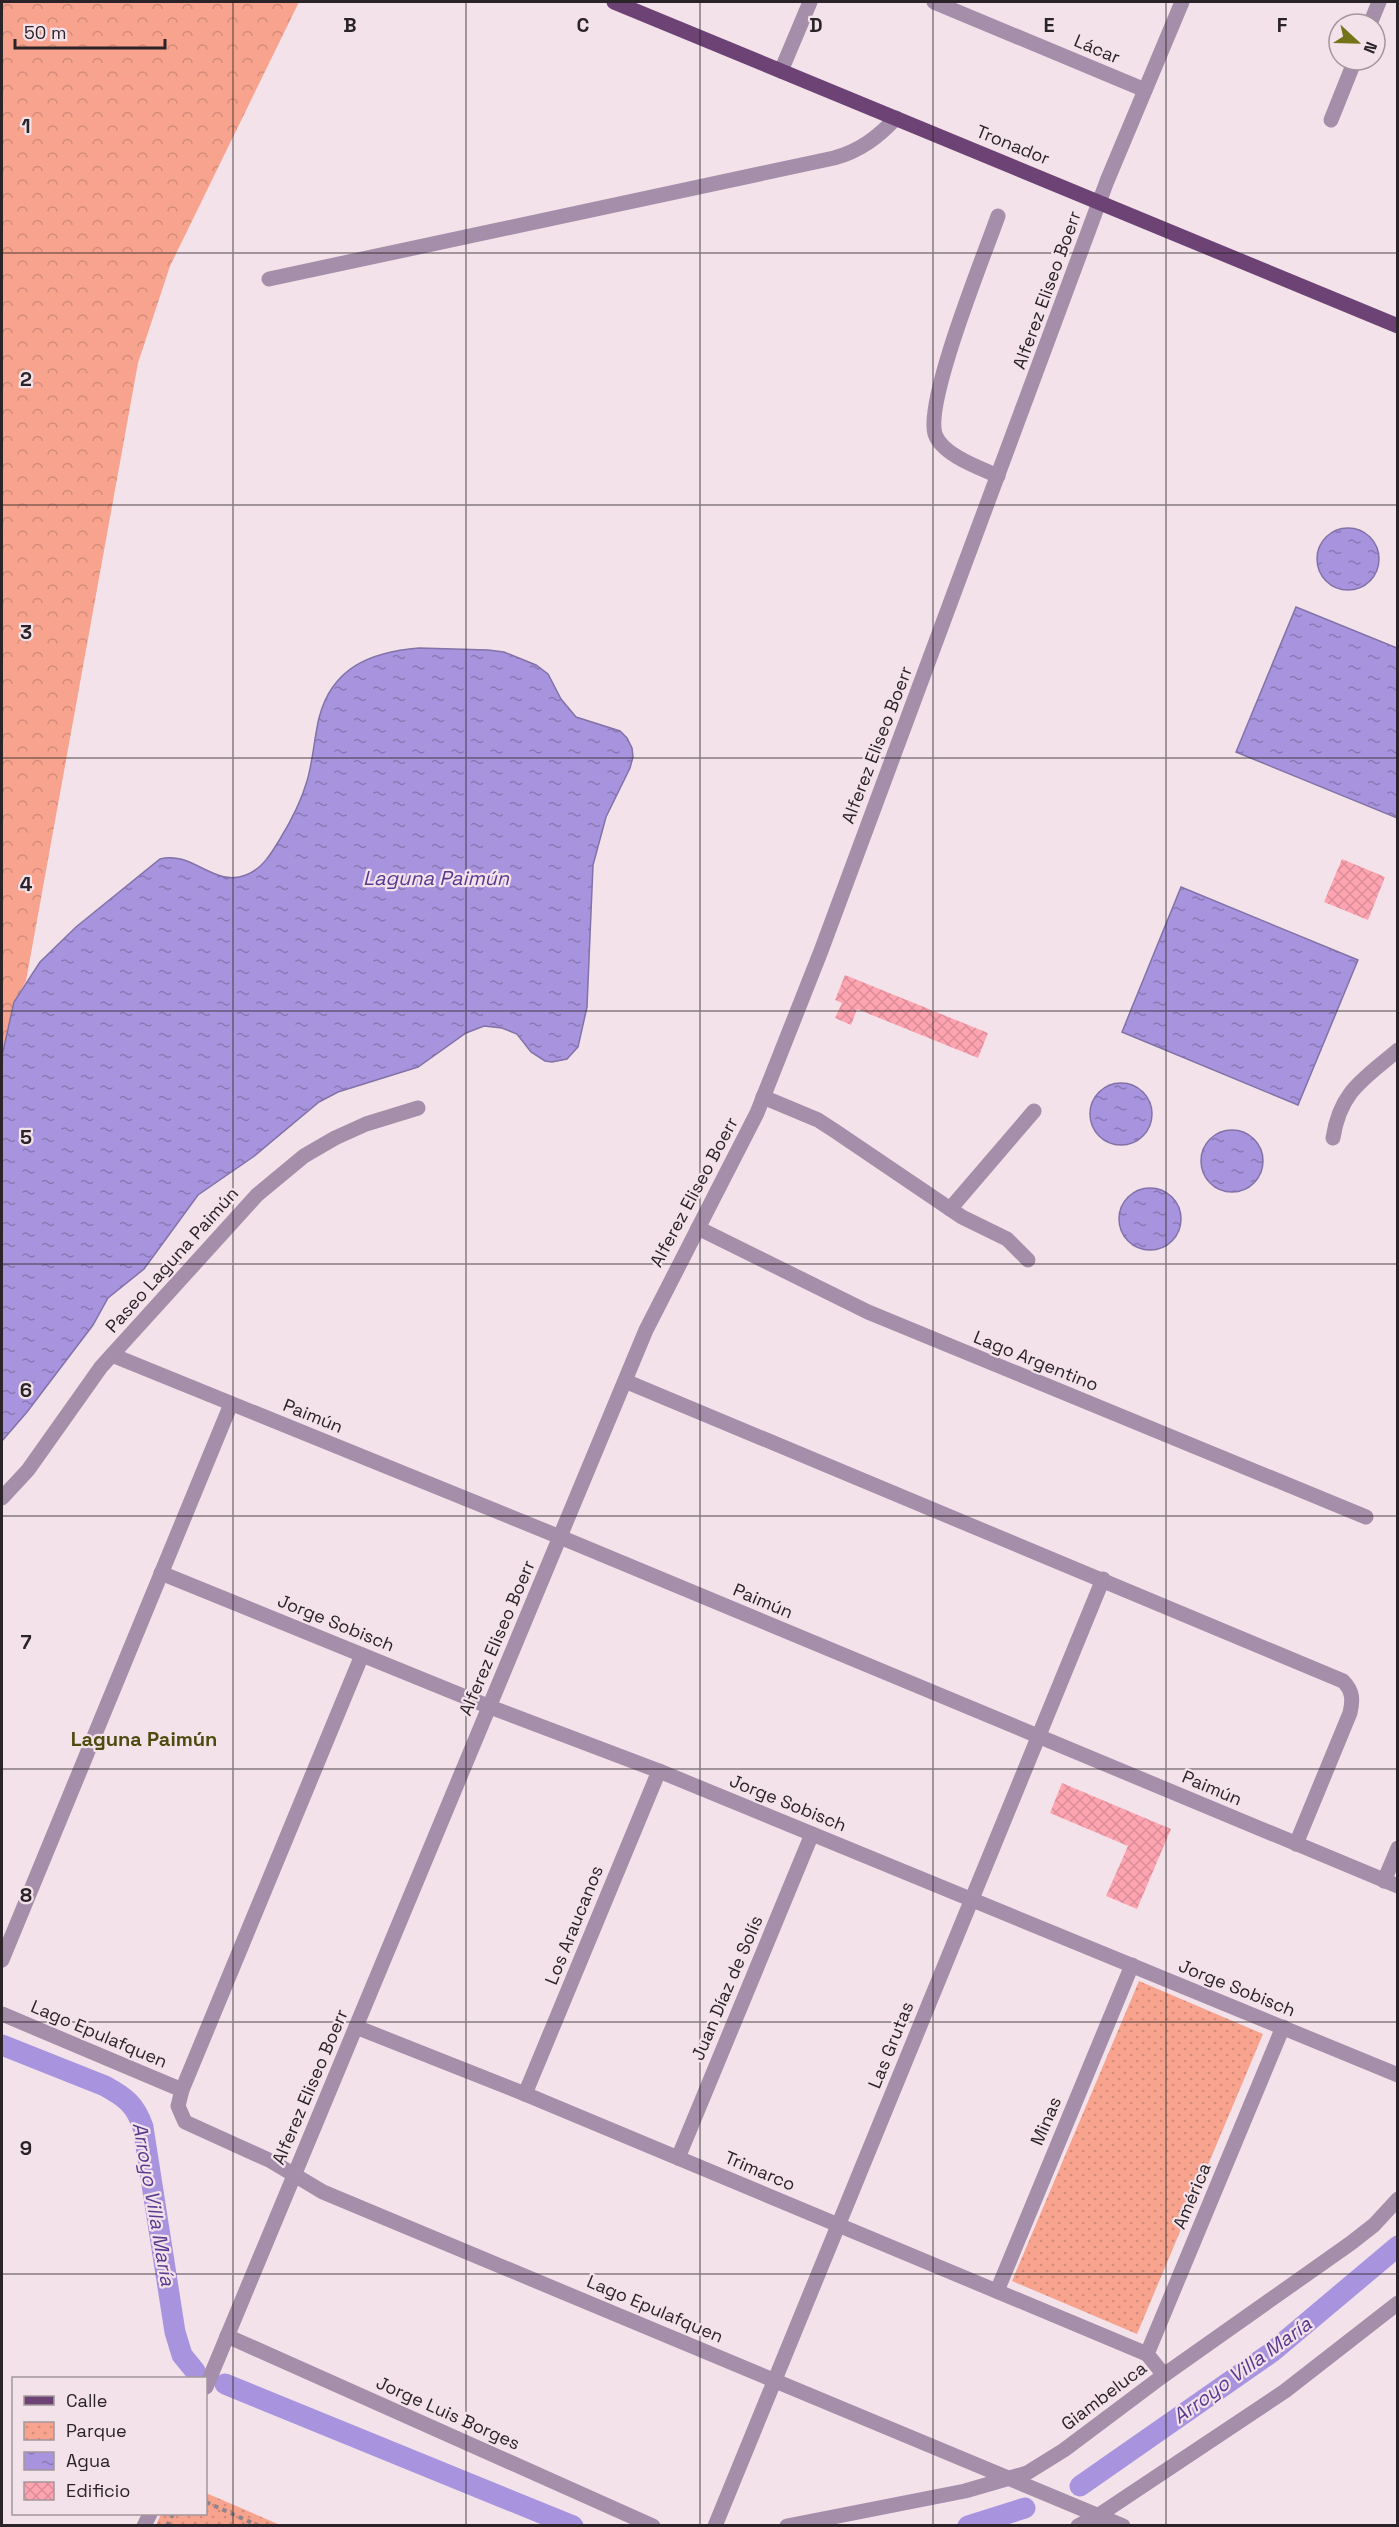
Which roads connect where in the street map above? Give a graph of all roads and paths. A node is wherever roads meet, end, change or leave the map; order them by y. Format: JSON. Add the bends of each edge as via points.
{"nodes":[{"id":1,"x":614,"y":2,"type":"edge"},
{"id":2,"x":810,"y":2,"type":"edge"},
{"id":3,"x":934,"y":2,"type":"edge"},
{"id":4,"x":1182,"y":2,"type":"edge"},
{"id":5,"x":781,"y":70,"type":"junction"},
{"id":6,"x":1350,"y":72,"type":"edge"},
{"id":7,"x":1145,"y":90,"type":"junction"},
{"id":8,"x":896,"y":118,"type":"junction"},
{"id":9,"x":1330,"y":120,"type":"dead end"},
{"id":10,"x":1100,"y":202,"type":"junction"},
{"id":11,"x":998,"y":216,"type":"dead end"},
{"id":12,"x":269,"y":279,"type":"dead end"},
{"id":13,"x":1398,"y":326,"type":"edge"},
{"id":14,"x":998,"y":476,"type":"junction"},
{"id":15,"x":1398,"y":1050,"type":"edge"},
{"id":16,"x":763,"y":1097,"type":"junction"},
{"id":17,"x":418,"y":1108,"type":"dead end"},
{"id":18,"x":1034,"y":1111,"type":"dead end"},
{"id":19,"x":1333,"y":1138,"type":"dead end"},
{"id":20,"x":950,"y":1209,"type":"junction"},
{"id":21,"x":698,"y":1228,"type":"junction"},
{"id":22,"x":1028,"y":1260,"type":"dead end"},
{"id":23,"x":112,"y":1355,"type":"junction"},
{"id":24,"x":625,"y":1381,"type":"junction"},
{"id":25,"x":231,"y":1404,"type":"junction"},
{"id":26,"x":2,"y":1498,"type":"edge"},
{"id":27,"x":1366,"y":1517,"type":"dead end"},
{"id":28,"x":560,"y":1537,"type":"junction"},
{"id":29,"x":161,"y":1573,"type":"junction"},
{"id":30,"x":1103,"y":1580,"type":"junction"},
{"id":31,"x":362,"y":1655,"type":"junction"},
{"id":32,"x":490,"y":1707,"type":"junction"},
{"id":33,"x":1039,"y":1737,"type":"junction"},
{"id":34,"x":659,"y":1771,"type":"junction"},
{"id":35,"x":812,"y":1834,"type":"junction"},
{"id":36,"x":1296,"y":1844,"type":"junction"},
{"id":37,"x":1398,"y":1848,"type":"edge"},
{"id":38,"x":1391,"y":1884,"type":"edge"},
{"id":39,"x":972,"y":1899,"type":"junction"},
{"id":40,"x":2,"y":1960,"type":"edge"},
{"id":41,"x":1132,"y":1965,"type":"junction"},
{"id":42,"x":2,"y":2014,"type":"edge"},
{"id":43,"x":356,"y":2027,"type":"junction"},
{"id":44,"x":1283,"y":2027,"type":"junction"},
{"id":45,"x":1398,"y":2075,"type":"edge"},
{"id":46,"x":182,"y":2090,"type":"junction"},
{"id":47,"x":525,"y":2094,"type":"junction"},
{"id":48,"x":678,"y":2158,"type":"junction"},
{"id":49,"x":294,"y":2175,"type":"junction"},
{"id":50,"x":1398,"y":2199,"type":"edge"},
{"id":51,"x":838,"y":2225,"type":"junction"},
{"id":52,"x":997,"y":2291,"type":"junction"},
{"id":53,"x":1398,"y":2303,"type":"edge"},
{"id":54,"x":227,"y":2336,"type":"junction"},
{"id":55,"x":1148,"y":2354,"type":"junction"},
{"id":56,"x":1164,"y":2375,"type":"junction"},
{"id":57,"x":774,"y":2380,"type":"junction"},
{"id":58,"x":207,"y":2385,"type":"edge"},
{"id":59,"x":1009,"y":2478,"type":"junction"},
{"id":60,"x":207,"y":2502,"type":"edge"},
{"id":61,"x":1099,"y":2515,"type":"junction"},
{"id":62,"x":259,"y":2526,"type":"edge"},
{"id":63,"x":653,"y":2526,"type":"edge"},
{"id":64,"x":715,"y":2526,"type":"edge"},
{"id":65,"x":787,"y":2526,"type":"edge"},
{"id":66,"x":1078,"y":2526,"type":"edge"},
{"id":67,"x":1123,"y":2526,"type":"edge"}],
"edges":[{"from":1,"to":5,"type":"main road","name":"Tronador"},
{"from":2,"to":5,"type":"street"},
{"from":3,"to":7,"type":"street","name":"Lácar"},
{"from":4,"to":7,"type":"street","name":"Alferez Eliseo Boerr"},
{"from":5,"to":8,"type":"main road","name":"Tronador"},
{"from":6,"to":9,"type":"street"},
{"from":7,"to":10,"type":"street","name":"Alferez Eliseo Boerr"},
{"from":8,"to":10,"type":"main road","name":"Tronador"},
{"from":8,"to":12,"type":"street","via":[[867,144],[834,158]]},
{"from":10,"to":13,"type":"main road","name":"Tronador"},
{"from":10,"to":14,"type":"street","name":"Alferez Eliseo Boerr"},
{"from":11,"to":14,"type":"street","via":[[935,403],[935,433],[942,446]]},
{"from":14,"to":16,"type":"street","name":"Alferez Eliseo Boerr"},
{"from":15,"to":19,"type":"street","via":[[1347,1096],[1336,1119]]},
{"from":16,"to":20,"type":"street","via":[[818,1120]]},
{"from":16,"to":21,"type":"street","name":"Alferez Eliseo Boerr","via":[[744,1143]]},
{"from":17,"to":23,"type":"street","name":"Paseo Laguna Paimún","via":[[350,1130],[289,1167],[258,1195]]},
{"from":18,"to":20,"type":"street"},
{"from":20,"to":22,"type":"street","via":[[1007,1239]]},
{"from":21,"to":24,"type":"street","name":"Alferez Eliseo Boerr","via":[[653,1315]]},
{"from":21,"to":27,"type":"street","name":"Lago Argentino","via":[[868,1312]]},
{"from":23,"to":25,"type":"street","name":"Paimún"},
{"from":23,"to":26,"type":"street","name":"Paseo Laguna Paimún","via":[[28,1470]]},
{"from":24,"to":28,"type":"street","name":"Alferez Eliseo Boerr"},
{"from":24,"to":30,"type":"street"},
{"from":25,"to":28,"type":"street","name":"Paimún"},
{"from":25,"to":29,"type":"street"},
{"from":28,"to":32,"type":"street","name":"Alferez Eliseo Boerr"},
{"from":28,"to":33,"type":"street","name":"Paimún"},
{"from":29,"to":31,"type":"street","name":"Jorge Sobisch"},
{"from":29,"to":40,"type":"street"},
{"from":30,"to":33,"type":"street","name":"Las Grutas"},
{"from":30,"to":36,"type":"street","via":[[1333,1675],[1351,1689],[1350,1713]]},
{"from":31,"to":32,"type":"street","name":"Jorge Sobisch"},
{"from":31,"to":46,"type":"street"},
{"from":32,"to":34,"type":"street","name":"Jorge Sobisch"},
{"from":32,"to":43,"type":"street","name":"Alferez Eliseo Boerr"},
{"from":33,"to":36,"type":"street","name":"Paimún"},
{"from":33,"to":39,"type":"street","name":"Las Grutas"},
{"from":34,"to":35,"type":"street","name":"Jorge Sobisch"},
{"from":34,"to":47,"type":"street","name":"Los Araucanos"},
{"from":35,"to":39,"type":"street","name":"Jorge Sobisch"},
{"from":35,"to":48,"type":"street","name":"Juan Díaz de Solís"},
{"from":36,"to":38,"type":"street","name":"Paimún"},
{"from":37,"to":38,"type":"street"},
{"from":39,"to":41,"type":"street","name":"Jorge Sobisch"},
{"from":39,"to":51,"type":"street","name":"Las Grutas"},
{"from":41,"to":44,"type":"street","name":"Jorge Sobisch"},
{"from":41,"to":52,"type":"street","name":"Minas"},
{"from":42,"to":46,"type":"street","name":"Lago Epulafquen"},
{"from":43,"to":47,"type":"street","name":"Trimarco"},
{"from":43,"to":49,"type":"street","name":"Alferez Eliseo Boerr"},
{"from":44,"to":45,"type":"street","name":"Jorge Sobisch"},
{"from":44,"to":55,"type":"street","name":"América"},
{"from":46,"to":49,"type":"street","name":"Lago Epulafquen","via":[[178,2106],[185,2122]]},
{"from":47,"to":48,"type":"street","name":"Trimarco"},
{"from":48,"to":51,"type":"street","name":"Trimarco"},
{"from":49,"to":54,"type":"street","name":"Alferez Eliseo Boerr"},
{"from":49,"to":57,"type":"street","name":"Lago Epulafquen","via":[[323,2192]]},
{"from":50,"to":56,"type":"street","name":"Giambeluca","via":[[1351,2243]]},
{"from":51,"to":52,"type":"street","name":"Trimarco"},
{"from":51,"to":57,"type":"street","name":"Las Grutas"},
{"from":52,"to":55,"type":"street","name":"Trimarco"},
{"from":53,"to":61,"type":"street","via":[[1285,2391]]},
{"from":54,"to":58,"type":"street","name":"Alferez Eliseo Boerr"},
{"from":54,"to":63,"type":"street","name":"Jorge Luis Borges"},
{"from":55,"to":56,"type":"street"},
{"from":56,"to":59,"type":"street","name":"Giambeluca","via":[[1064,2450],[1027,2473]]},
{"from":57,"to":59,"type":"street","name":"Lago Epulafquen"},
{"from":57,"to":64,"type":"street","name":"Las Grutas"},
{"from":59,"to":61,"type":"street","name":"Lago Epulafquen"},
{"from":59,"to":65,"type":"street","name":"Giambeluca","via":[[965,2492]]},
{"from":60,"to":62,"type":"path"},
{"from":61,"to":66,"type":"street"},
{"from":61,"to":67,"type":"street","name":"Lago Epulafquen"}]}
